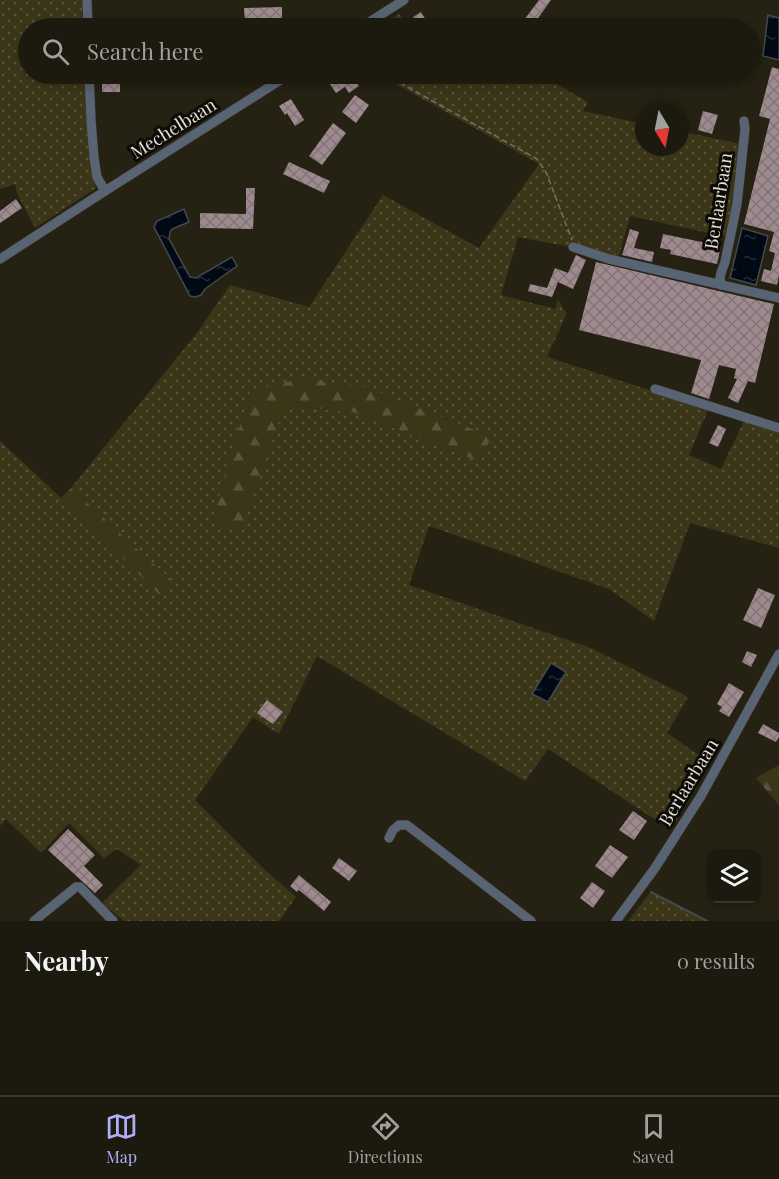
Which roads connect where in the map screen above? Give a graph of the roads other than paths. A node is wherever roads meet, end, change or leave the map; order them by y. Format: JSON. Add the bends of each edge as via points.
{"nodes":[{"id":1,"x":87,"y":0,"type":"edge"},
{"id":2,"x":404,"y":0,"type":"edge"},
{"id":3,"x":88,"y":18,"type":"edge"},
{"id":4,"x":376,"y":18,"type":"edge"},
{"id":5,"x":89,"y":84,"type":"edge"},
{"id":6,"x":274,"y":84,"type":"edge"},
{"id":7,"x":744,"y":121,"type":"dead end"},
{"id":8,"x":105,"y":191,"type":"junction"},
{"id":9,"x":574,"y":248,"type":"road end"},
{"id":10,"x":0,"y":259,"type":"edge"},
{"id":11,"x":721,"y":285,"type":"junction"},
{"id":12,"x":779,"y":298,"type":"edge"},
{"id":13,"x":655,"y":389,"type":"dead end"},
{"id":14,"x":779,"y":428,"type":"edge"},
{"id":15,"x":779,"y":654,"type":"edge"},
{"id":16,"x":389,"y":838,"type":"dead end"},
{"id":17,"x":34,"y":921,"type":"edge"},
{"id":18,"x":114,"y":921,"type":"edge"},
{"id":19,"x":531,"y":921,"type":"edge"},
{"id":20,"x":616,"y":921,"type":"edge"}],
"edges":[{"from":1,"to":3,"type":"street"},
{"from":2,"to":4,"type":"street"},
{"from":5,"to":8,"type":"street","via":[[94,158],[97,177]]},
{"from":6,"to":8,"type":"street","name":"Mechelbaan"},
{"from":7,"to":11,"type":"street","name":"Berlaarbaan","via":[[737,204]]},
{"from":8,"to":10,"type":"street","name":"Mechelbaan"},
{"from":9,"to":11,"type":"street"},
{"from":11,"to":12,"type":"street"},
{"from":13,"to":14,"type":"street"},
{"from":15,"to":20,"type":"street","name":"Berlaarbaan","via":[[701,796]]},
{"from":16,"to":19,"type":"street","via":[[399,825],[407,825]]},
{"from":17,"to":18,"type":"street","via":[[76,887]]}]}
